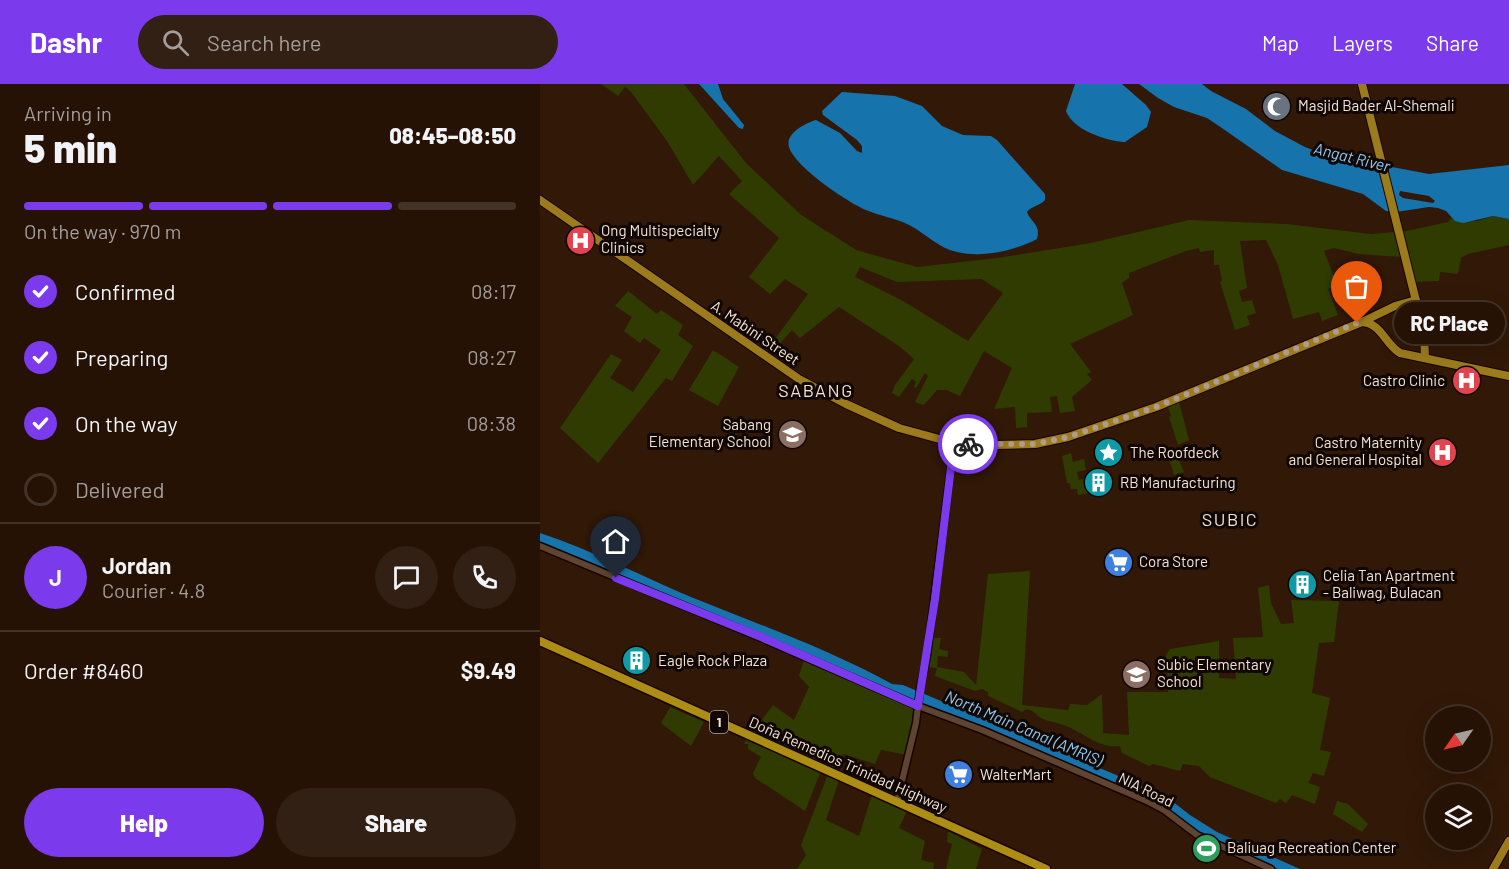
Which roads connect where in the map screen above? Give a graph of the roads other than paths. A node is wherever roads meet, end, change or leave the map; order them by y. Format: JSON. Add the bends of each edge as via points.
{"nodes":[{"id":1,"x":1362,"y":84,"type":"edge"},
{"id":2,"x":540,"y":200,"type":"edge"},
{"id":3,"x":1416,"y":300,"type":"junction"},
{"id":4,"x":1362,"y":322,"type":"junction"},
{"id":5,"x":1425,"y":358,"type":"junction"},
{"id":6,"x":1509,"y":376,"type":"edge"},
{"id":7,"x":954,"y":443,"type":"junction"},
{"id":8,"x":540,"y":546,"type":"edge"},
{"id":9,"x":540,"y":641,"type":"edge"},
{"id":10,"x":918,"y":705,"type":"junction"},
{"id":11,"x":897,"y":802,"type":"junction"},
{"id":12,"x":1509,"y":841,"type":"edge"},
{"id":13,"x":1046,"y":869,"type":"edge"},
{"id":14,"x":1271,"y":869,"type":"edge"},
{"id":15,"x":1493,"y":869,"type":"edge"}],
"edges":[{"from":1,"to":3,"type":"main road"},
{"from":2,"to":7,"type":"main road","name":"A. Mabini Street","via":[[799,379],[899,428]]},
{"from":3,"to":4,"type":"main road","name":"A. Mabini Street"},
{"from":3,"to":5,"type":"main road"},
{"from":4,"to":5,"type":"main road","via":[[1375,326],[1392,349]]},
{"from":4,"to":7,"type":"main road","name":"A. Mabini Street","via":[[1156,407],[1068,437],[1025,444]]},
{"from":5,"to":6,"type":"main road"},
{"from":7,"to":10,"type":"street"},
{"from":8,"to":10,"type":"street","name":"NIA Road"},
{"from":9,"to":11,"type":"highway","name":"Doña Remedios Trinidad Highway","number":"1"},
{"from":10,"to":11,"type":"street"},
{"from":10,"to":14,"type":"street","name":"NIA Road","via":[[1149,802],[1197,835]]},
{"from":11,"to":13,"type":"highway","name":"Doña Remedios Trinidad Highway","number":"1"},
{"from":12,"to":15,"type":"main road"}]}
